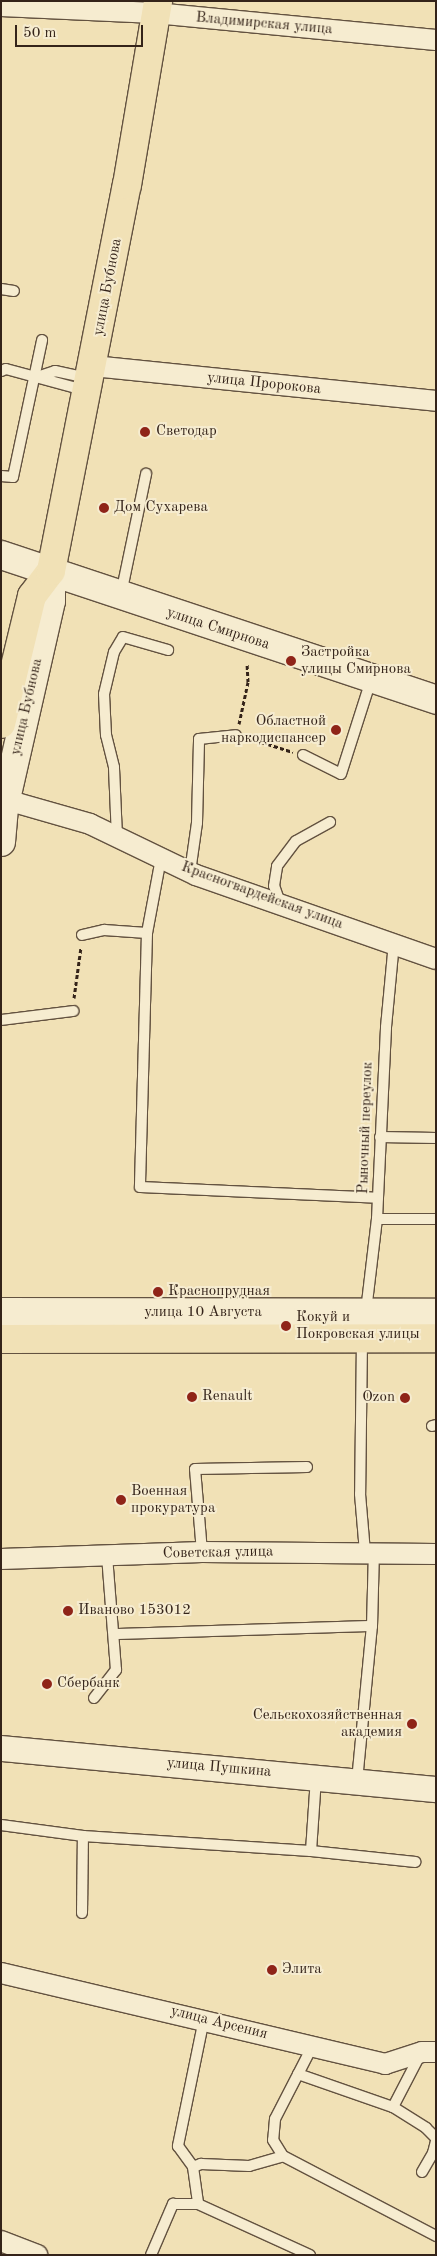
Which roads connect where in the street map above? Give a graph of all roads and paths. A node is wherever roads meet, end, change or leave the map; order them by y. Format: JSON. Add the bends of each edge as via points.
{"nodes":[{"id":1,"x":1,"y":6,"type":"edge"},
{"id":2,"x":156,"y":7,"type":"edge"},
{"id":3,"x":436,"y":40,"type":"edge"},
{"id":4,"x":1,"y":289,"type":"edge"},
{"id":5,"x":14,"y":291,"type":"dead end"},
{"id":6,"x":42,"y":340,"type":"dead end"},
{"id":7,"x":1,"y":371,"type":"edge"},
{"id":8,"x":36,"y":377,"type":"junction"},
{"id":9,"x":90,"y":379,"type":"junction"},
{"id":10,"x":436,"y":401,"type":"edge"},
{"id":11,"x":146,"y":474,"type":"dead end"},
{"id":12,"x":1,"y":476,"type":"edge"},
{"id":13,"x":1,"y":555,"type":"edge"},
{"id":14,"x":52,"y":572,"type":"junction"},
{"id":15,"x":120,"y":597,"type":"junction"},
{"id":16,"x":168,"y":650,"type":"dead end"},
{"id":17,"x":247,"y":663,"type":"dead end"},
{"id":18,"x":372,"y":679,"type":"junction"},
{"id":19,"x":436,"y":700,"type":"edge"},
{"id":20,"x":2,"y":715,"type":"edge"},
{"id":21,"x":236,"y":735,"type":"junction"},
{"id":22,"x":303,"y":755,"type":"joint"},
{"id":23,"x":3,"y":808,"type":"edge"},
{"id":24,"x":330,"y":822,"type":"dead end"},
{"id":25,"x":118,"y":837,"type":"junction"},
{"id":26,"x":1,"y":842,"type":"edge"},
{"id":27,"x":161,"y":858,"type":"junction"},
{"id":28,"x":190,"y":872,"type":"junction"},
{"id":29,"x":280,"y":903,"type":"junction"},
{"id":30,"x":147,"y":933,"type":"junction"},
{"id":31,"x":82,"y":935,"type":"joint"},
{"id":32,"x":394,"y":944,"type":"junction"},
{"id":33,"x":436,"y":959,"type":"edge"},
{"id":34,"x":73,"y":1011,"type":"joint"},
{"id":35,"x":1,"y":1020,"type":"edge"},
{"id":36,"x":380,"y":1136,"type":"junction"},
{"id":37,"x":436,"y":1138,"type":"edge"},
{"id":38,"x":378,"y":1198,"type":"junction"},
{"id":39,"x":377,"y":1219,"type":"junction"},
{"id":40,"x":436,"y":1219,"type":"edge"},
{"id":41,"x":1,"y":1312,"type":"edge"},
{"id":42,"x":436,"y":1313,"type":"edge"},
{"id":43,"x":364,"y":1326,"type":"junction"},
{"id":44,"x":436,"y":1338,"type":"edge"},
{"id":45,"x":1,"y":1339,"type":"edge"},
{"id":46,"x":308,"y":1467,"type":"dead end"},
{"id":47,"x":202,"y":1552,"type":"junction"},
{"id":48,"x":370,"y":1552,"type":"junction"},
{"id":49,"x":436,"y":1554,"type":"edge"},
{"id":50,"x":107,"y":1556,"type":"junction"},
{"id":51,"x":1,"y":1559,"type":"edge"},
{"id":52,"x":372,"y":1626,"type":"junction"},
{"id":53,"x":115,"y":1634,"type":"junction"},
{"id":54,"x":94,"y":1698,"type":"dead end"},
{"id":55,"x":1,"y":1748,"type":"edge"},
{"id":56,"x":316,"y":1776,"type":"junction"},
{"id":57,"x":358,"y":1781,"type":"junction"},
{"id":58,"x":436,"y":1789,"type":"edge"},
{"id":59,"x":1,"y":1825,"type":"edge"},
{"id":60,"x":83,"y":1836,"type":"junction"},
{"id":61,"x":311,"y":1851,"type":"junction"},
{"id":62,"x":415,"y":1862,"type":"dead end"},
{"id":63,"x":82,"y":1913,"type":"dead end"},
{"id":64,"x":1,"y":1973,"type":"edge"},
{"id":65,"x":204,"y":2019,"type":"junction"},
{"id":66,"x":312,"y":2047,"type":"junction"},
{"id":67,"x":429,"y":2052,"type":"edge"},
{"id":68,"x":298,"y":2074,"type":"junction"},
{"id":69,"x":393,"y":2107,"type":"junction"},
{"id":70,"x":436,"y":2140,"type":"edge"},
{"id":71,"x":283,"y":2156,"type":"junction"},
{"id":72,"x":193,"y":2167,"type":"junction"},
{"id":73,"x":422,"y":2172,"type":"dead end"},
{"id":74,"x":198,"y":2204,"type":"junction"},
{"id":75,"x":436,"y":2236,"type":"edge"},
{"id":76,"x":1,"y":2241,"type":"edge"},
{"id":77,"x":37,"y":2255,"type":"edge"},
{"id":78,"x":151,"y":2255,"type":"edge"},
{"id":79,"x":310,"y":2255,"type":"edge"}],
"edges":[{"from":1,"to":2,"type":"street","name":"Владимирская улица"},
{"from":2,"to":3,"type":"street","name":"Владимирская улица"},
{"from":2,"to":9,"type":"highway","name":"улица Бубнова"},
{"from":4,"to":5,"type":"lane"},
{"from":6,"to":8,"type":"lane"},
{"from":7,"to":8,"type":"lane","via":[[6,369]]},
{"from":8,"to":9,"type":"lane","via":[[55,371]]},
{"from":8,"to":12,"type":"lane","via":[[13,477]]},
{"from":9,"to":10,"type":"street","name":"улица Пророкова"},
{"from":9,"to":14,"type":"highway","name":"улица Бубнова"},
{"from":11,"to":15,"type":"lane"},
{"from":13,"to":14,"type":"main road","name":"улица Смирнова"},
{"from":14,"to":15,"type":"main road","name":"улица Смирнова"},
{"from":14,"to":20,"type":"highway","name":"улица Бубнова","via":[[32,596]]},
{"from":14,"to":23,"type":"main road","name":"улица Бубнова","via":[[51,601]]},
{"from":15,"to":18,"type":"main road","name":"улица Смирнова"},
{"from":16,"to":25,"type":"lane","via":[[123,638],[114,652],[104,694],[106,735],[114,767]]},
{"from":17,"to":21,"type":"path","via":[[248,682]]},
{"from":18,"to":19,"type":"main road","name":"улица Смирнова"},
{"from":18,"to":22,"type":"lane","via":[[341,774]]},
{"from":21,"to":22,"type":"path"},
{"from":21,"to":28,"type":"lane","via":[[199,739],[197,823]]},
{"from":23,"to":25,"type":"street","name":"Красногвардейская улица","via":[[16,804],[90,824]]},
{"from":23,"to":26,"type":"main road","name":"улица Бубнова"},
{"from":24,"to":29,"type":"lane","via":[[296,840],[277,866],[274,886]]},
{"from":25,"to":27,"type":"street","name":"Красногвардейская улица"},
{"from":27,"to":28,"type":"street","name":"Красногвардейская улица"},
{"from":27,"to":30,"type":"lane"},
{"from":28,"to":29,"type":"street","name":"Красногвардейская улица"},
{"from":29,"to":32,"type":"street","name":"Красногвардейская улица"},
{"from":30,"to":31,"type":"lane","via":[[104,930]]},
{"from":30,"to":38,"type":"lane","via":[[140,1187]]},
{"from":31,"to":34,"type":"path"},
{"from":32,"to":33,"type":"street","name":"Красногвардейская улица"},
{"from":32,"to":36,"type":"lane","name":"Рыночный переулок"},
{"from":34,"to":35,"type":"lane"},
{"from":36,"to":37,"type":"lane"},
{"from":36,"to":38,"type":"lane","name":"Рыночный переулок"},
{"from":38,"to":39,"type":"lane","name":"Рыночный переулок"},
{"from":39,"to":40,"type":"lane"},
{"from":39,"to":43,"type":"lane","name":"Рыночный переулок"},
{"from":41,"to":43,"type":"main road","name":"улица 10 Августа"},
{"from":42,"to":43,"type":"main road","name":"улица 10 Августа"},
{"from":43,"to":44,"type":"highway","name":"улица 10 Августа"},
{"from":43,"to":45,"type":"highway","name":"улица 10 Августа"},
{"from":43,"to":48,"type":"lane","name":"Рыночный переулок","via":[[360,1494]]},
{"from":46,"to":47,"type":"lane","via":[[195,1469]]},
{"from":47,"to":48,"type":"street","name":"Советская улица"},
{"from":47,"to":50,"type":"street","name":"Советская улица"},
{"from":48,"to":49,"type":"street","name":"Советская улица"},
{"from":48,"to":52,"type":"lane","name":"Рыночный переулок"},
{"from":50,"to":51,"type":"street","name":"Советская улица"},
{"from":50,"to":53,"type":"lane"},
{"from":52,"to":53,"type":"lane"},
{"from":52,"to":57,"type":"lane","name":"Рыночный переулок"},
{"from":53,"to":54,"type":"lane","via":[[116,1670]]},
{"from":55,"to":56,"type":"street","name":"улица Пушкина"},
{"from":56,"to":57,"type":"street","name":"улица Пушкина"},
{"from":56,"to":61,"type":"lane"},
{"from":57,"to":58,"type":"street","name":"улица Пушкина"},
{"from":59,"to":60,"type":"lane"},
{"from":60,"to":61,"type":"lane"},
{"from":60,"to":63,"type":"lane"},
{"from":61,"to":62,"type":"lane"},
{"from":64,"to":65,"type":"street","name":"улица Арсения"},
{"from":65,"to":66,"type":"street","name":"улица Арсения"},
{"from":65,"to":72,"type":"lane","via":[[178,2146]]},
{"from":66,"to":67,"type":"street","name":"улица Арсения","via":[[386,2064]]},
{"from":66,"to":68,"type":"lane"},
{"from":67,"to":69,"type":"lane"},
{"from":68,"to":69,"type":"lane"},
{"from":68,"to":71,"type":"lane","via":[[275,2119],[273,2140]]},
{"from":69,"to":70,"type":"lane","via":[[426,2128]]},
{"from":70,"to":73,"type":"lane"},
{"from":71,"to":72,"type":"lane","via":[[249,2166],[201,2164]]},
{"from":71,"to":75,"type":"lane"},
{"from":72,"to":74,"type":"lane"},
{"from":74,"to":78,"type":"lane","via":[[173,2204]]},
{"from":74,"to":79,"type":"lane"},
{"from":76,"to":77,"type":"street"}]}
